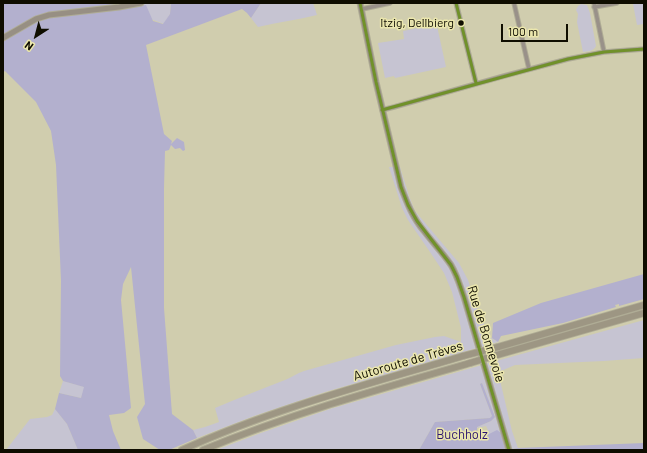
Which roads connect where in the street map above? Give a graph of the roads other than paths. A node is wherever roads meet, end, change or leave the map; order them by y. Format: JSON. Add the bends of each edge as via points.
{"nodes":[{"id":1,"x":141,"y":3,"type":"edge"},
{"id":2,"x":390,"y":3,"type":"edge"},
{"id":3,"x":456,"y":3,"type":"edge"},
{"id":4,"x":514,"y":3,"type":"edge"},
{"id":5,"x":617,"y":3,"type":"edge"},
{"id":6,"x":594,"y":5,"type":"edge"},
{"id":7,"x":361,"y":6,"type":"edge"},
{"id":8,"x":3,"y":38,"type":"edge"},
{"id":9,"x":644,"y":49,"type":"edge"},
{"id":10,"x":604,"y":52,"type":"junction"},
{"id":11,"x":529,"y":69,"type":"junction"},
{"id":12,"x":476,"y":83,"type":"junction"},
{"id":13,"x":382,"y":110,"type":"junction"},
{"id":14,"x":644,"y":305,"type":"edge"},
{"id":15,"x":644,"y":313,"type":"edge"},
{"id":16,"x":182,"y":450,"type":"edge"},
{"id":17,"x":203,"y":450,"type":"edge"},
{"id":18,"x":509,"y":450,"type":"edge"}],
"edges":[{"from":1,"to":8,"type":"main road","via":[[49,15],[36,19]]},
{"from":2,"to":7,"type":"street"},
{"from":3,"to":12,"type":"street"},
{"from":4,"to":11,"type":"street"},
{"from":5,"to":6,"type":"street"},
{"from":6,"to":10,"type":"street"},
{"from":7,"to":13,"type":"main road","name":"Rue de Bonnevoie"},
{"from":9,"to":10,"type":"street"},
{"from":10,"to":11,"type":"street"},
{"from":11,"to":12,"type":"street"},
{"from":12,"to":13,"type":"street"},
{"from":13,"to":18,"type":"main road","name":"Rue de Bonnevoie","via":[[407,202],[423,231],[447,259],[458,278]]},
{"from":14,"to":16,"type":"highway","name":"Autoroute de Trèves","bridge":true,"via":[[326,396],[256,420]]},
{"from":15,"to":17,"type":"highway","name":"Autoroute de Trèves","bridge":true,"via":[[328,404]]}]}
